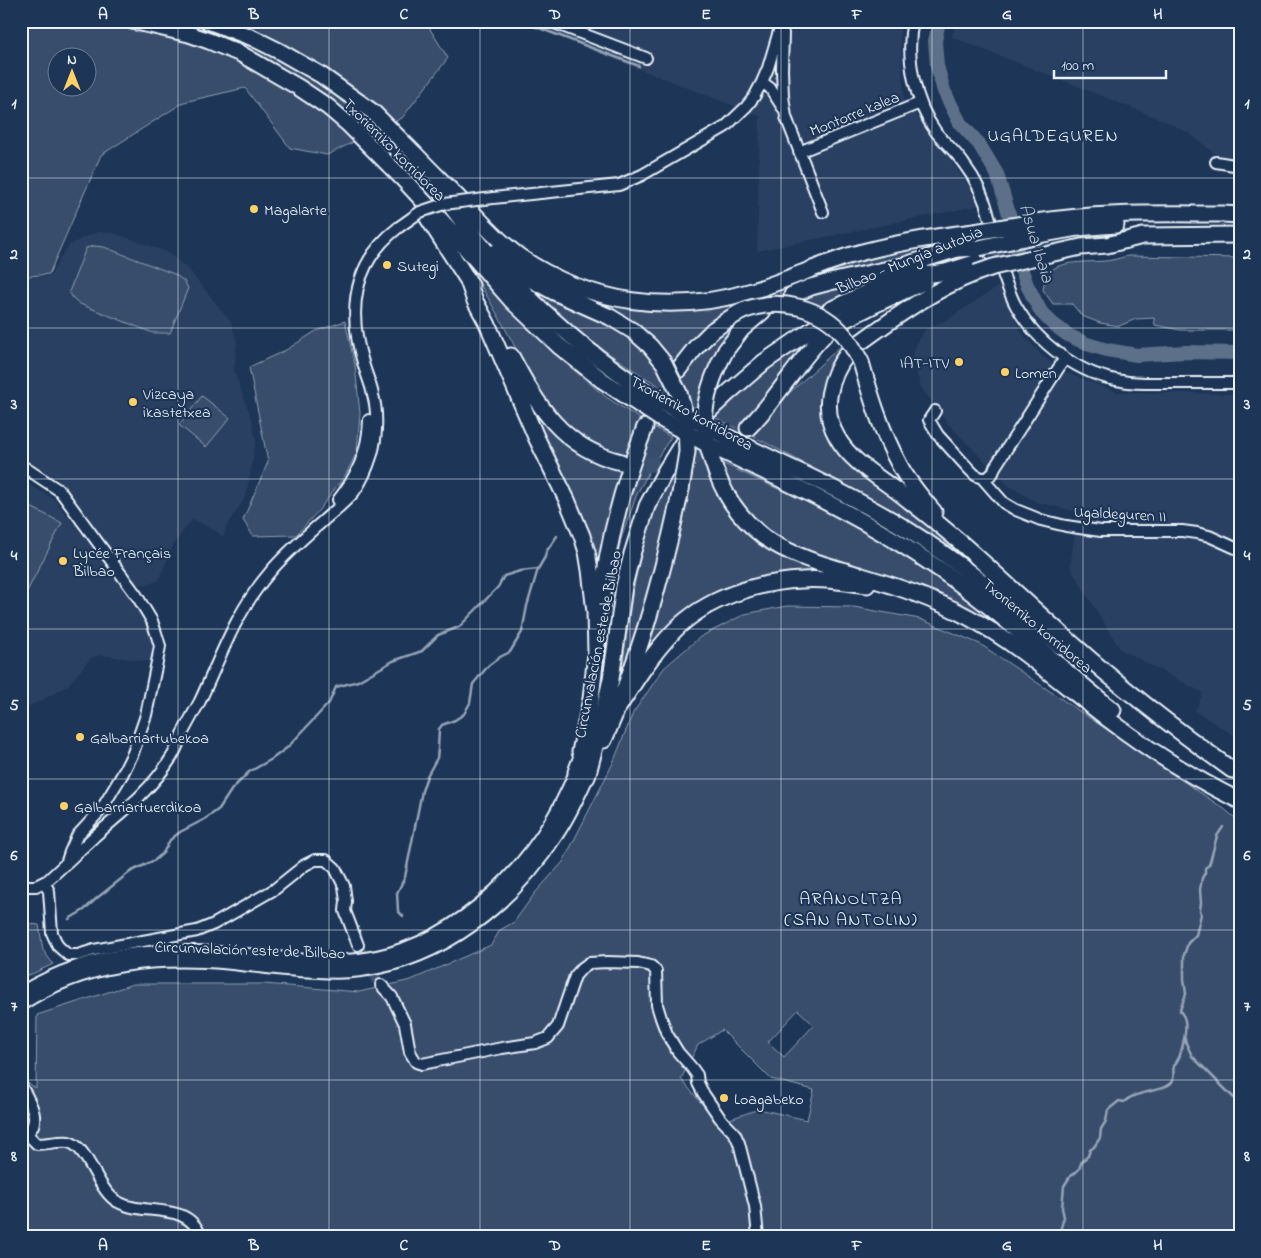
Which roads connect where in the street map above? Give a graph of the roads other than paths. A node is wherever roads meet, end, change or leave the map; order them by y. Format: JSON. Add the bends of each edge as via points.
{"nodes":[{"id":1,"x":132,"y":21,"type":"edge"},
{"id":2,"x":208,"y":21,"type":"edge"},
{"id":3,"x":549,"y":21,"type":"edge"},
{"id":4,"x":913,"y":21,"type":"edge"},
{"id":5,"x":782,"y":22,"type":"edge"},
{"id":6,"x":646,"y":58,"type":"dead end"},
{"id":7,"x":764,"y":78,"type":"junction"},
{"id":8,"x":783,"y":96,"type":"junction"},
{"id":9,"x":920,"y":103,"type":"junction"},
{"id":10,"x":786,"y":114,"type":"junction"},
{"id":11,"x":799,"y":152,"type":"junction"},
{"id":12,"x":415,"y":154,"type":"junction"},
{"id":13,"x":1216,"y":162,"type":"dead end"},
{"id":14,"x":1240,"y":166,"type":"edge"},
{"id":15,"x":403,"y":179,"type":"junction"},
{"id":16,"x":436,"y":183,"type":"junction"},
{"id":17,"x":823,"y":212,"type":"dead end"},
{"id":18,"x":1240,"y":215,"type":"edge"},
{"id":19,"x":990,"y":219,"type":"tunnel mouth"},
{"id":20,"x":1240,"y":221,"type":"edge"},
{"id":21,"x":1240,"y":235,"type":"edge"},
{"id":22,"x":1040,"y":240,"type":"junction"},
{"id":23,"x":978,"y":261,"type":"junction"},
{"id":24,"x":1002,"y":271,"type":"tunnel mouth"},
{"id":25,"x":467,"y":278,"type":"junction"},
{"id":26,"x":792,"y":295,"type":"dead end"},
{"id":27,"x":763,"y":311,"type":"dead end"},
{"id":28,"x":828,"y":320,"type":"junction"},
{"id":29,"x":1064,"y":358,"type":"junction"},
{"id":30,"x":678,"y":370,"type":"tunnel mouth"},
{"id":31,"x":1240,"y":383,"type":"edge"},
{"id":32,"x":935,"y":411,"type":"dead end"},
{"id":33,"x":645,"y":426,"type":"tunnel mouth"},
{"id":34,"x":748,"y":428,"type":"tunnel mouth"},
{"id":35,"x":621,"y":462,"type":"tunnel mouth"},
{"id":36,"x":21,"y":465,"type":"edge"},
{"id":37,"x":776,"y":468,"type":"junction"},
{"id":38,"x":968,"y":468,"type":"junction"},
{"id":39,"x":994,"y":470,"type":"junction"},
{"id":40,"x":982,"y":478,"type":"junction"},
{"id":41,"x":995,"y":494,"type":"junction"},
{"id":42,"x":960,"y":542,"type":"junction"},
{"id":43,"x":1240,"y":550,"type":"edge"},
{"id":44,"x":934,"y":601,"type":"junction"},
{"id":45,"x":596,"y":654,"type":"junction"},
{"id":46,"x":618,"y":708,"type":"junction"},
{"id":47,"x":1236,"y":772,"type":"edge"},
{"id":48,"x":581,"y":775,"type":"junction"},
{"id":49,"x":1240,"y":793,"type":"edge"},
{"id":50,"x":1240,"y":801,"type":"edge"},
{"id":51,"x":66,"y":864,"type":"junction"},
{"id":52,"x":44,"y":883,"type":"junction"},
{"id":53,"x":21,"y":886,"type":"edge"},
{"id":54,"x":358,"y":945,"type":"tunnel mouth"},
{"id":55,"x":67,"y":970,"type":"junction"},
{"id":56,"x":21,"y":982,"type":"edge"},
{"id":57,"x":381,"y":985,"type":"tunnel mouth"},
{"id":58,"x":21,"y":993,"type":"edge"},
{"id":59,"x":21,"y":1004,"type":"edge"},
{"id":60,"x":21,"y":1086,"type":"edge"},
{"id":61,"x":24,"y":1135,"type":"edge"},
{"id":62,"x":201,"y":1237,"type":"edge"},
{"id":63,"x":758,"y":1237,"type":"edge"}],
"edges":[{"from":1,"to":15,"type":"highway","name":"Txorierriko korridorea","via":[[209,41],[270,70],[348,124]]},
{"from":2,"to":12,"type":"highway","name":"Txorierriko korridorea","via":[[253,38],[321,75],[373,112]]},
{"from":3,"to":6,"type":"street"},
{"from":4,"to":9,"type":"street","via":[[910,48]]},
{"from":5,"to":7,"type":"street"},
{"from":5,"to":8,"type":"street"},
{"from":7,"to":8,"type":"street","via":[[777,80]]},
{"from":7,"to":10,"type":"street"},
{"from":7,"to":51,"type":"street","bridge":true,"via":[[746,107],[725,127],[632,180],[605,187],[437,206],[414,215],[385,239],[371,255],[357,289],[355,326],[364,367],[369,421],[367,443],[356,474],[319,524],[263,580],[243,608],[182,734],[134,796]]},
{"from":8,"to":10,"type":"street"},
{"from":9,"to":11,"type":"street","name":"Montorre kalea"},
{"from":9,"to":19,"type":"street","via":[[936,131],[979,186]]},
{"from":10,"to":11,"type":"street"},
{"from":11,"to":17,"type":"street"},
{"from":12,"to":16,"type":"highway","name":"Txorierriko korridorea"},
{"from":12,"to":22,"type":"highway","bridge":true,"via":[[519,256],[574,285],[632,301],[682,304],[725,298],[868,250],[917,240],[974,232]]},
{"from":13,"to":14,"type":"street"},
{"from":15,"to":25,"type":"highway"},
{"from":15,"to":37,"type":"highway","name":"Txorierriko korridorea","bridge":true,"via":[[512,301],[565,351],[602,380],[703,442]]},
{"from":16,"to":37,"type":"highway","name":"Txorierriko korridorea","bridge":true,"via":[[456,214],[505,273],[558,325],[641,389]]},
{"from":16,"to":46,"type":"highway","bridge":true,"via":[[496,251],[532,280],[610,317],[650,346],[664,363],[681,398],[686,419],[687,452],[681,489],[659,583]]},
{"from":18,"to":22,"type":"highway","via":[[1118,214],[1061,218]]},
{"from":20,"to":22,"type":"highway","name":"Bilbao - Mungia autobia","via":[[1133,223],[1077,228]]},
{"from":21,"to":22,"type":"highway","via":[[1143,236],[1108,245],[1081,247]]},
{"from":22,"to":23,"type":"highway","name":"Bilbao - Mungia autobia","bridge":true},
{"from":22,"to":23,"type":"highway","bridge":true,"via":[[1001,265]]},
{"from":23,"to":26,"type":"highway","via":[[957,249]]},
{"from":23,"to":28,"type":"highway","name":"Bilbao - Mungia autobia","via":[[912,280]]},
{"from":23,"to":28,"type":"highway","name":"Bilbao - Mungia autobia","via":[[880,286]]},
{"from":23,"to":42,"type":"highway","via":[[853,348],[836,370],[828,398],[830,419],[837,438],[858,463]]},
{"from":24,"to":29,"type":"street","via":[[1008,290],[1026,322]]},
{"from":25,"to":35,"type":"highway","via":[[532,395],[550,418],[588,450]]},
{"from":25,"to":45,"type":"highway","via":[[582,536],[595,612]]},
{"from":27,"to":44,"type":"highway","bridge":true,"via":[[742,329],[726,350],[707,400],[706,437],[724,492],[748,523],[778,545],[813,561]]},
{"from":28,"to":34,"type":"highway","via":[[819,340]]},
{"from":28,"to":48,"type":"highway","name":"Circunvalación este de Bilbao","via":[[764,362],[718,402],[693,426],[661,479],[632,554],[601,724]]},
{"from":29,"to":31,"type":"street","via":[[1119,381]]},
{"from":29,"to":39,"type":"street"},
{"from":30,"to":42,"type":"highway","bridge":true,"via":[[712,330],[736,314],[754,307],[784,304],[814,312],[846,336],[861,362],[871,397],[900,466],[918,494]]},
{"from":32,"to":38,"type":"street","name":"Ugaldeguren II","via":[[928,420]]},
{"from":33,"to":45,"type":"highway","via":[[614,527]]},
{"from":36,"to":51,"type":"street","via":[[60,491],[137,596],[152,622],[160,646],[146,715],[132,754],[101,810],[77,836]]},
{"from":37,"to":47,"type":"highway","name":"Txorierriko korridorea","via":[[836,489],[931,545],[999,595],[1148,718]]},
{"from":37,"to":49,"type":"highway","name":"Txorierriko korridorea","via":[[922,557],[982,601],[1139,730]]},
{"from":38,"to":39,"type":"street"},
{"from":38,"to":40,"type":"street","name":"Ugaldeguren II"},
{"from":39,"to":40,"type":"street","via":[[987,478]]},
{"from":39,"to":41,"type":"street"},
{"from":40,"to":41,"type":"street","name":"Ugaldeguren II"},
{"from":41,"to":43,"type":"street","name":"Ugaldeguren II","via":[[1016,510],[1066,526],[1101,531],[1197,533]]},
{"from":42,"to":47,"type":"highway","via":[[1089,659],[1169,724]]},
{"from":44,"to":46,"type":"highway","via":[[869,585],[836,581],[767,584],[734,594],[709,604],[675,630],[646,664]]},
{"from":44,"to":50,"type":"highway","via":[[999,636],[1171,764]]},
{"from":45,"to":48,"type":"highway"},
{"from":46,"to":48,"type":"highway","via":[[600,749]]},
{"from":48,"to":55,"type":"main road","name":"Circunvalación este de Bilbao","via":[[547,829],[511,874],[456,923],[413,946],[371,958],[345,961],[192,952],[141,953],[112,957]]},
{"from":48,"to":59,"type":"main road","name":"Circunvalación este de Bilbao","via":[[573,807],[557,835],[515,888],[462,932],[417,955],[373,968],[318,972],[197,961],[130,964],[80,975]]},
{"from":51,"to":52,"type":"street"},
{"from":52,"to":53,"type":"street"},
{"from":52,"to":54,"type":"street","via":[[49,891],[52,933],[58,946],[68,955],[78,955],[197,931],[275,889],[305,865],[315,860],[326,860],[335,868],[344,886],[345,911]]},
{"from":55,"to":56,"type":"main road"},
{"from":55,"to":58,"type":"main road","name":"Circunvalación este de Bilbao"},
{"from":57,"to":63,"type":"street","via":[[392,998],[405,1024],[410,1052],[416,1062],[422,1064],[548,1038],[558,1026],[575,976],[589,963],[652,966],[656,971],[658,1005],[667,1034],[739,1143],[752,1190]]},
{"from":60,"to":61,"type":"street","via":[[34,1117],[31,1130]]},
{"from":61,"to":62,"type":"street","via":[[37,1144],[68,1142],[75,1145],[114,1201],[125,1206],[177,1213],[188,1219]]}]}
